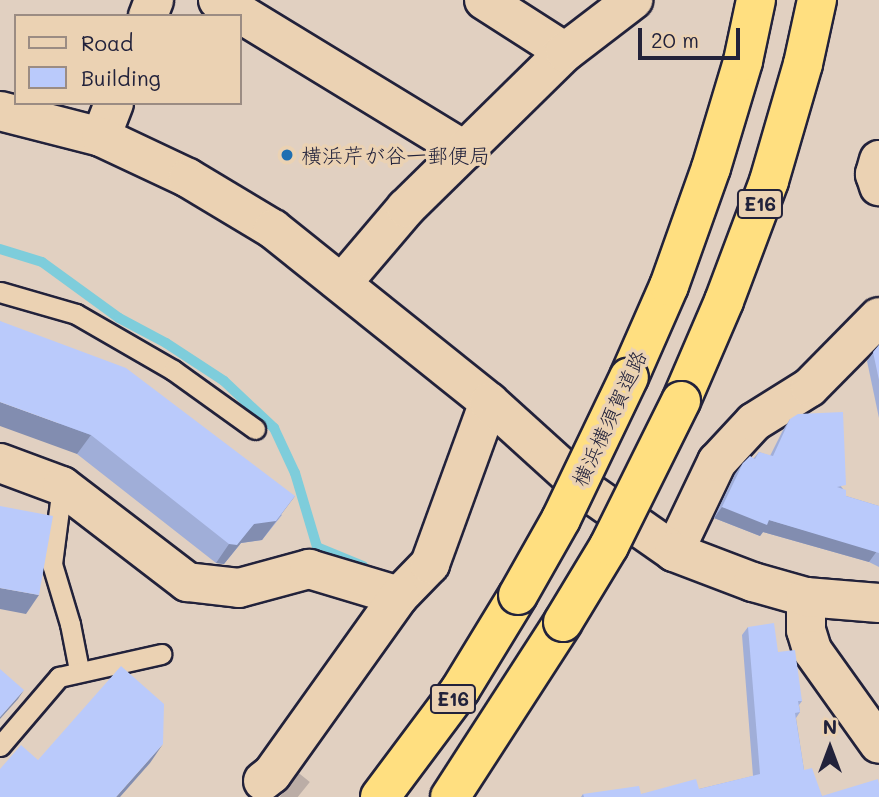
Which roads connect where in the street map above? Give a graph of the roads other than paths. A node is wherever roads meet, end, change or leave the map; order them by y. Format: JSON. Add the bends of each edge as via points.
{"nodes":[{"id":1,"x":218,"y":0,"type":"edge"},
{"id":2,"x":484,"y":0,"type":"edge"},
{"id":3,"x":633,"y":0,"type":"edge"},
{"id":4,"x":756,"y":0,"type":"edge"},
{"id":5,"x":817,"y":0,"type":"edge"},
{"id":6,"x":241,"y":14,"type":"edge"},
{"id":7,"x":242,"y":15,"type":"edge"},
{"id":8,"x":565,"y":52,"type":"junction"},
{"id":9,"x":0,"y":111,"type":"edge"},
{"id":10,"x":107,"y":120,"type":"edge"},
{"id":11,"x":465,"y":151,"type":"junction"},
{"id":12,"x":879,"y":160,"type":"edge"},
{"id":13,"x":879,"y":186,"type":"edge"},
{"id":14,"x":343,"y":282,"type":"junction"},
{"id":15,"x":0,"y":292,"type":"edge"},
{"id":16,"x":879,"y":317,"type":"edge"},
{"id":17,"x":489,"y":402,"type":"junction"},
{"id":18,"x":256,"y":429,"type":"dead end"},
{"id":19,"x":0,"y":463,"type":"edge"},
{"id":20,"x":62,"y":486,"type":"junction"},
{"id":21,"x":674,"y":552,"type":"junction"},
{"id":22,"x":399,"y":596,"type":"junction"},
{"id":23,"x":806,"y":597,"type":"junction"},
{"id":24,"x":879,"y":603,"type":"edge"},
{"id":25,"x":161,"y":653,"type":"dead end"},
{"id":26,"x":79,"y":670,"type":"junction"},
{"id":27,"x":879,"y":744,"type":"edge"},
{"id":28,"x":0,"y":746,"type":"edge"},
{"id":29,"x":274,"y":781,"type":"dead end"},
{"id":30,"x":380,"y":797,"type":"edge"},
{"id":31,"x":450,"y":797,"type":"edge"}],
"edges":[{"from":1,"to":6,"type":"street"},
{"from":2,"to":8,"type":"street"},
{"from":3,"to":8,"type":"street"},
{"from":4,"to":30,"type":"highway","name":"横浜横須賀道路","number":"E16","bridge":true,"via":[[711,168],[669,286],[629,377],[561,519],[517,595],[460,690]]},
{"from":5,"to":31,"type":"highway","number":"E16","bridge":true,"via":[[769,181],[681,401],[609,546]]},
{"from":7,"to":11,"type":"street"},
{"from":8,"to":11,"type":"street"},
{"from":9,"to":10,"type":"street"},
{"from":10,"to":14,"type":"street","via":[[188,178],[273,229]]},
{"from":11,"to":14,"type":"street","via":[[406,208]]},
{"from":12,"to":13,"type":"street","via":[[875,174]]},
{"from":14,"to":17,"type":"street"},
{"from":15,"to":18,"type":"lane","via":[[76,314],[173,370]]},
{"from":16,"to":21,"type":"street","via":[[810,387],[754,422],[717,462]]},
{"from":17,"to":21,"type":"street","via":[[587,491]]},
{"from":17,"to":22,"type":"street","via":[[430,564]]},
{"from":19,"to":20,"type":"street"},
{"from":20,"to":22,"type":"street","via":[[187,582],[239,589],[309,569]]},
{"from":20,"to":26,"type":"lane","via":[[52,564]]},
{"from":21,"to":23,"type":"street"},
{"from":22,"to":29,"type":"street"},
{"from":23,"to":24,"type":"street"},
{"from":23,"to":27,"type":"street","via":[[806,630],[812,650]]},
{"from":25,"to":26,"type":"lane"},
{"from":26,"to":28,"type":"lane","via":[[59,677]]}]}
